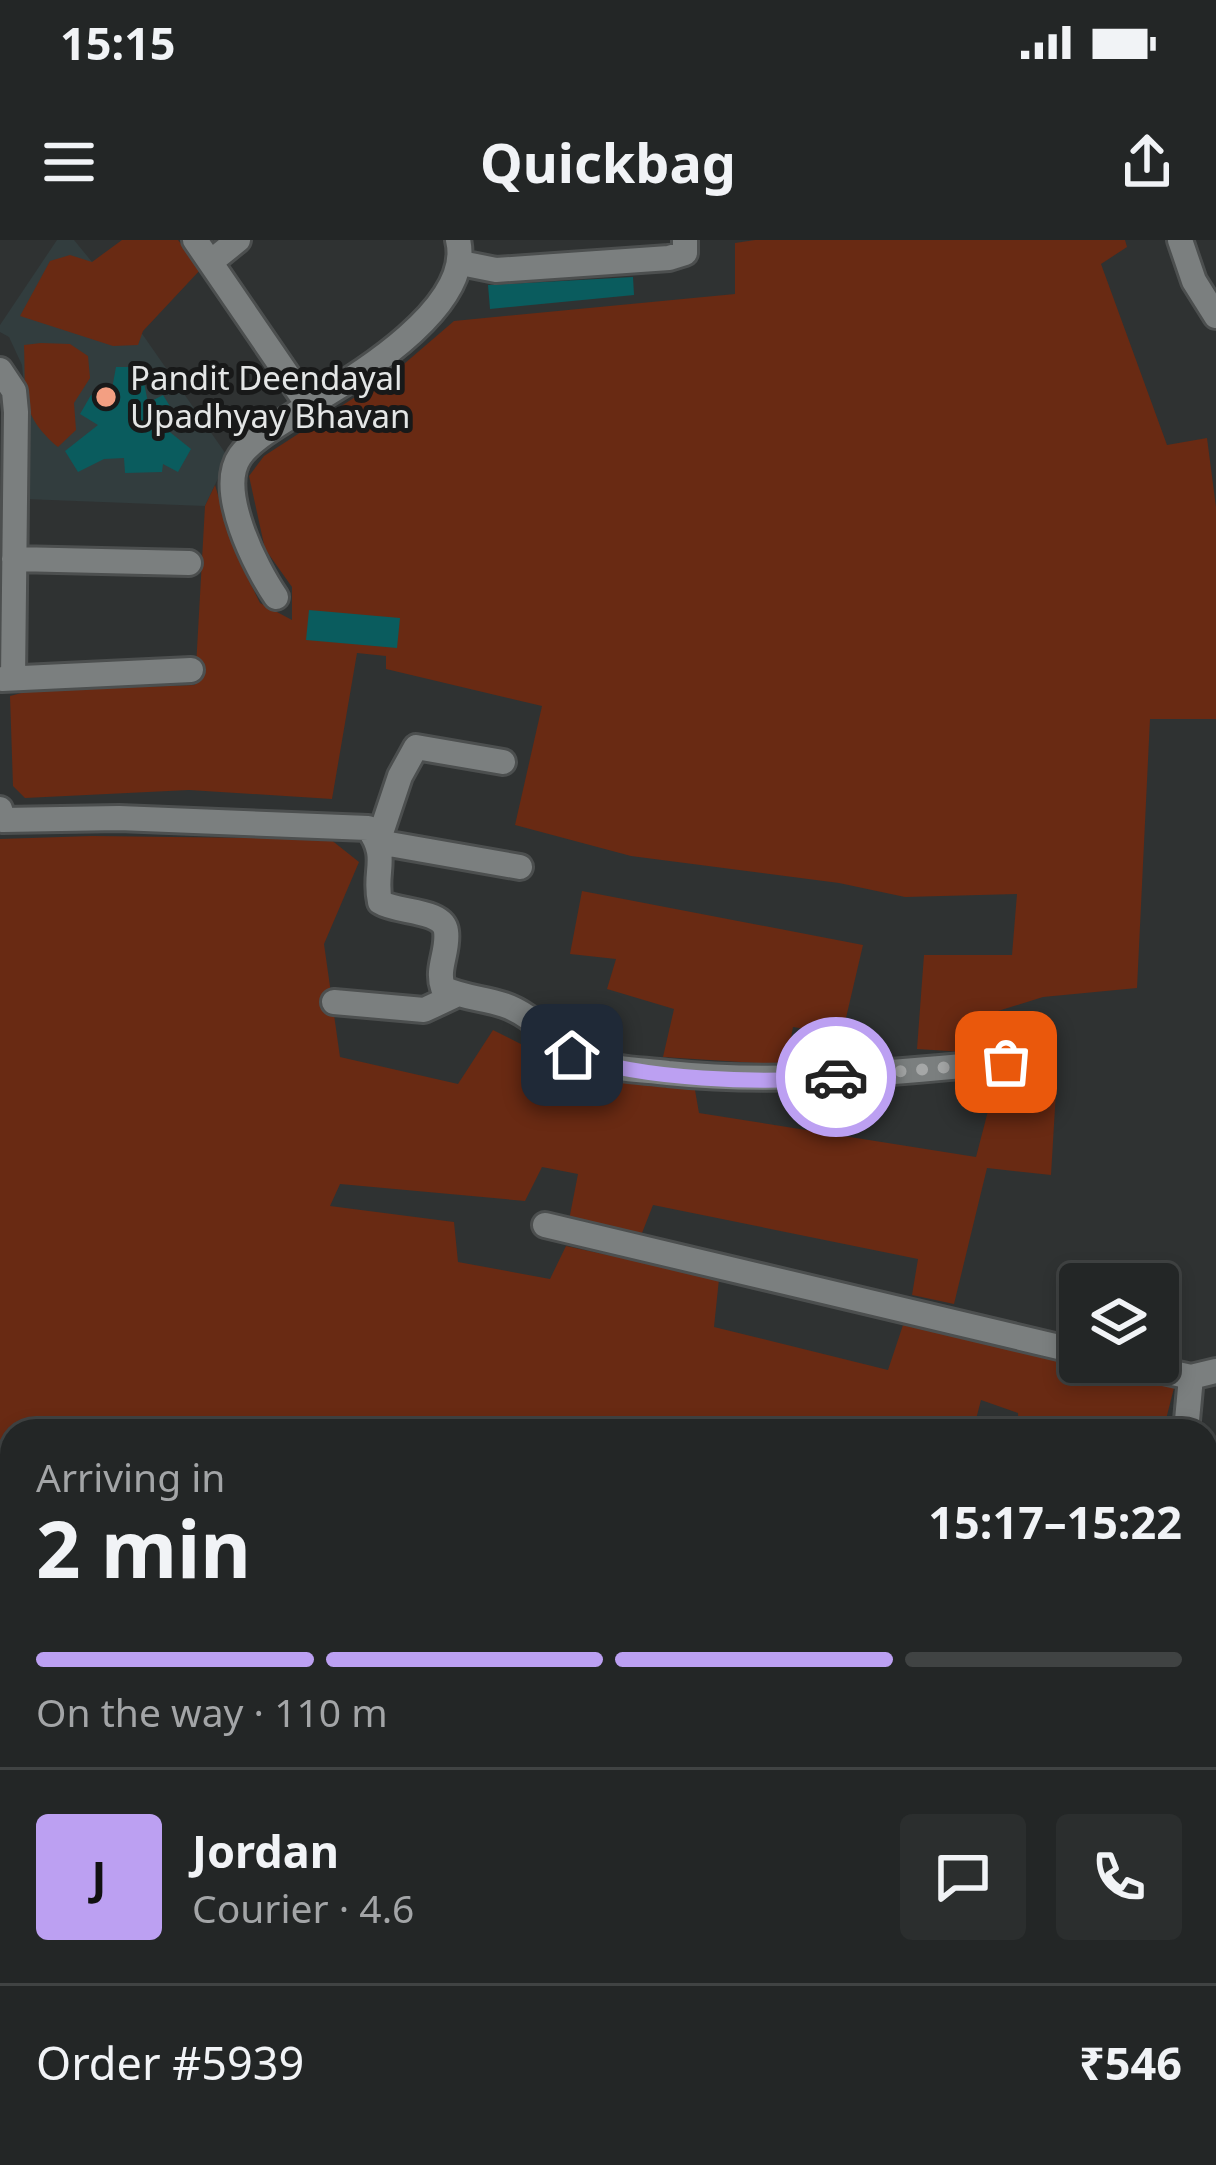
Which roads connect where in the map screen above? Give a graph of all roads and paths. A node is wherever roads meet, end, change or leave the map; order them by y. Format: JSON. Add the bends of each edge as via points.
{"nodes":[{"id":1,"x":195,"y":240,"type":"edge"},
{"id":2,"x":238,"y":240,"type":"edge"},
{"id":3,"x":685,"y":240,"type":"edge"},
{"id":4,"x":1180,"y":240,"type":"edge"},
{"id":5,"x":459,"y":252,"type":"edge"},
{"id":6,"x":212,"y":260,"type":"junction"},
{"id":7,"x":1216,"y":316,"type":"edge"},
{"id":8,"x":0,"y":370,"type":"edge"},
{"id":9,"x":308,"y":405,"type":"junction"},
{"id":10,"x":14,"y":560,"type":"junction"},
{"id":11,"x":189,"y":562,"type":"dead end"},
{"id":12,"x":276,"y":597,"type":"dead end"},
{"id":13,"x":191,"y":670,"type":"dead end"},
{"id":14,"x":7,"y":678,"type":"edge"},
{"id":15,"x":503,"y":762,"type":"dead end"},
{"id":16,"x":1,"y":817,"type":"edge"},
{"id":17,"x":378,"y":842,"type":"junction"},
{"id":18,"x":520,"y":867,"type":"dead end"},
{"id":19,"x":456,"y":995,"type":"junction"},
{"id":20,"x":334,"y":1002,"type":"dead end"},
{"id":21,"x":1006,"y":1062,"type":"dead end"},
{"id":22,"x":545,"y":1225,"type":"dead end"},
{"id":23,"x":1059,"y":1347,"type":"edge"},
{"id":24,"x":1204,"y":1374,"type":"edge"},
{"id":25,"x":1190,"y":1419,"type":"edge"}],
"edges":[{"from":1,"to":6,"type":"street"},
{"from":2,"to":6,"type":"street"},
{"from":3,"to":5,"type":"street","via":[[685,254],[669,258],[496,270]]},
{"from":4,"to":7,"type":"street"},
{"from":5,"to":9,"type":"street","via":[[433,311],[365,372]]},
{"from":6,"to":9,"type":"street"},
{"from":8,"to":10,"type":"street","via":[[16,412]]},
{"from":9,"to":12,"type":"street","via":[[241,454],[232,474],[256,568]]},
{"from":10,"to":11,"type":"street"},
{"from":10,"to":14,"type":"street"},
{"from":13,"to":14,"type":"street"},
{"from":15,"to":17,"type":"street","via":[[416,747]]},
{"from":16,"to":17,"type":"street","via":[[353,825]]},
{"from":17,"to":18,"type":"street"},
{"from":17,"to":19,"type":"street","via":[[380,902],[445,924],[439,975]]},
{"from":19,"to":20,"type":"street","via":[[424,1010]]},
{"from":19,"to":21,"type":"street","via":[[507,1006],[572,1055],[600,1065],[817,1079]]},
{"from":22,"to":23,"type":"street"},
{"from":24,"to":25,"type":"street"}]}
